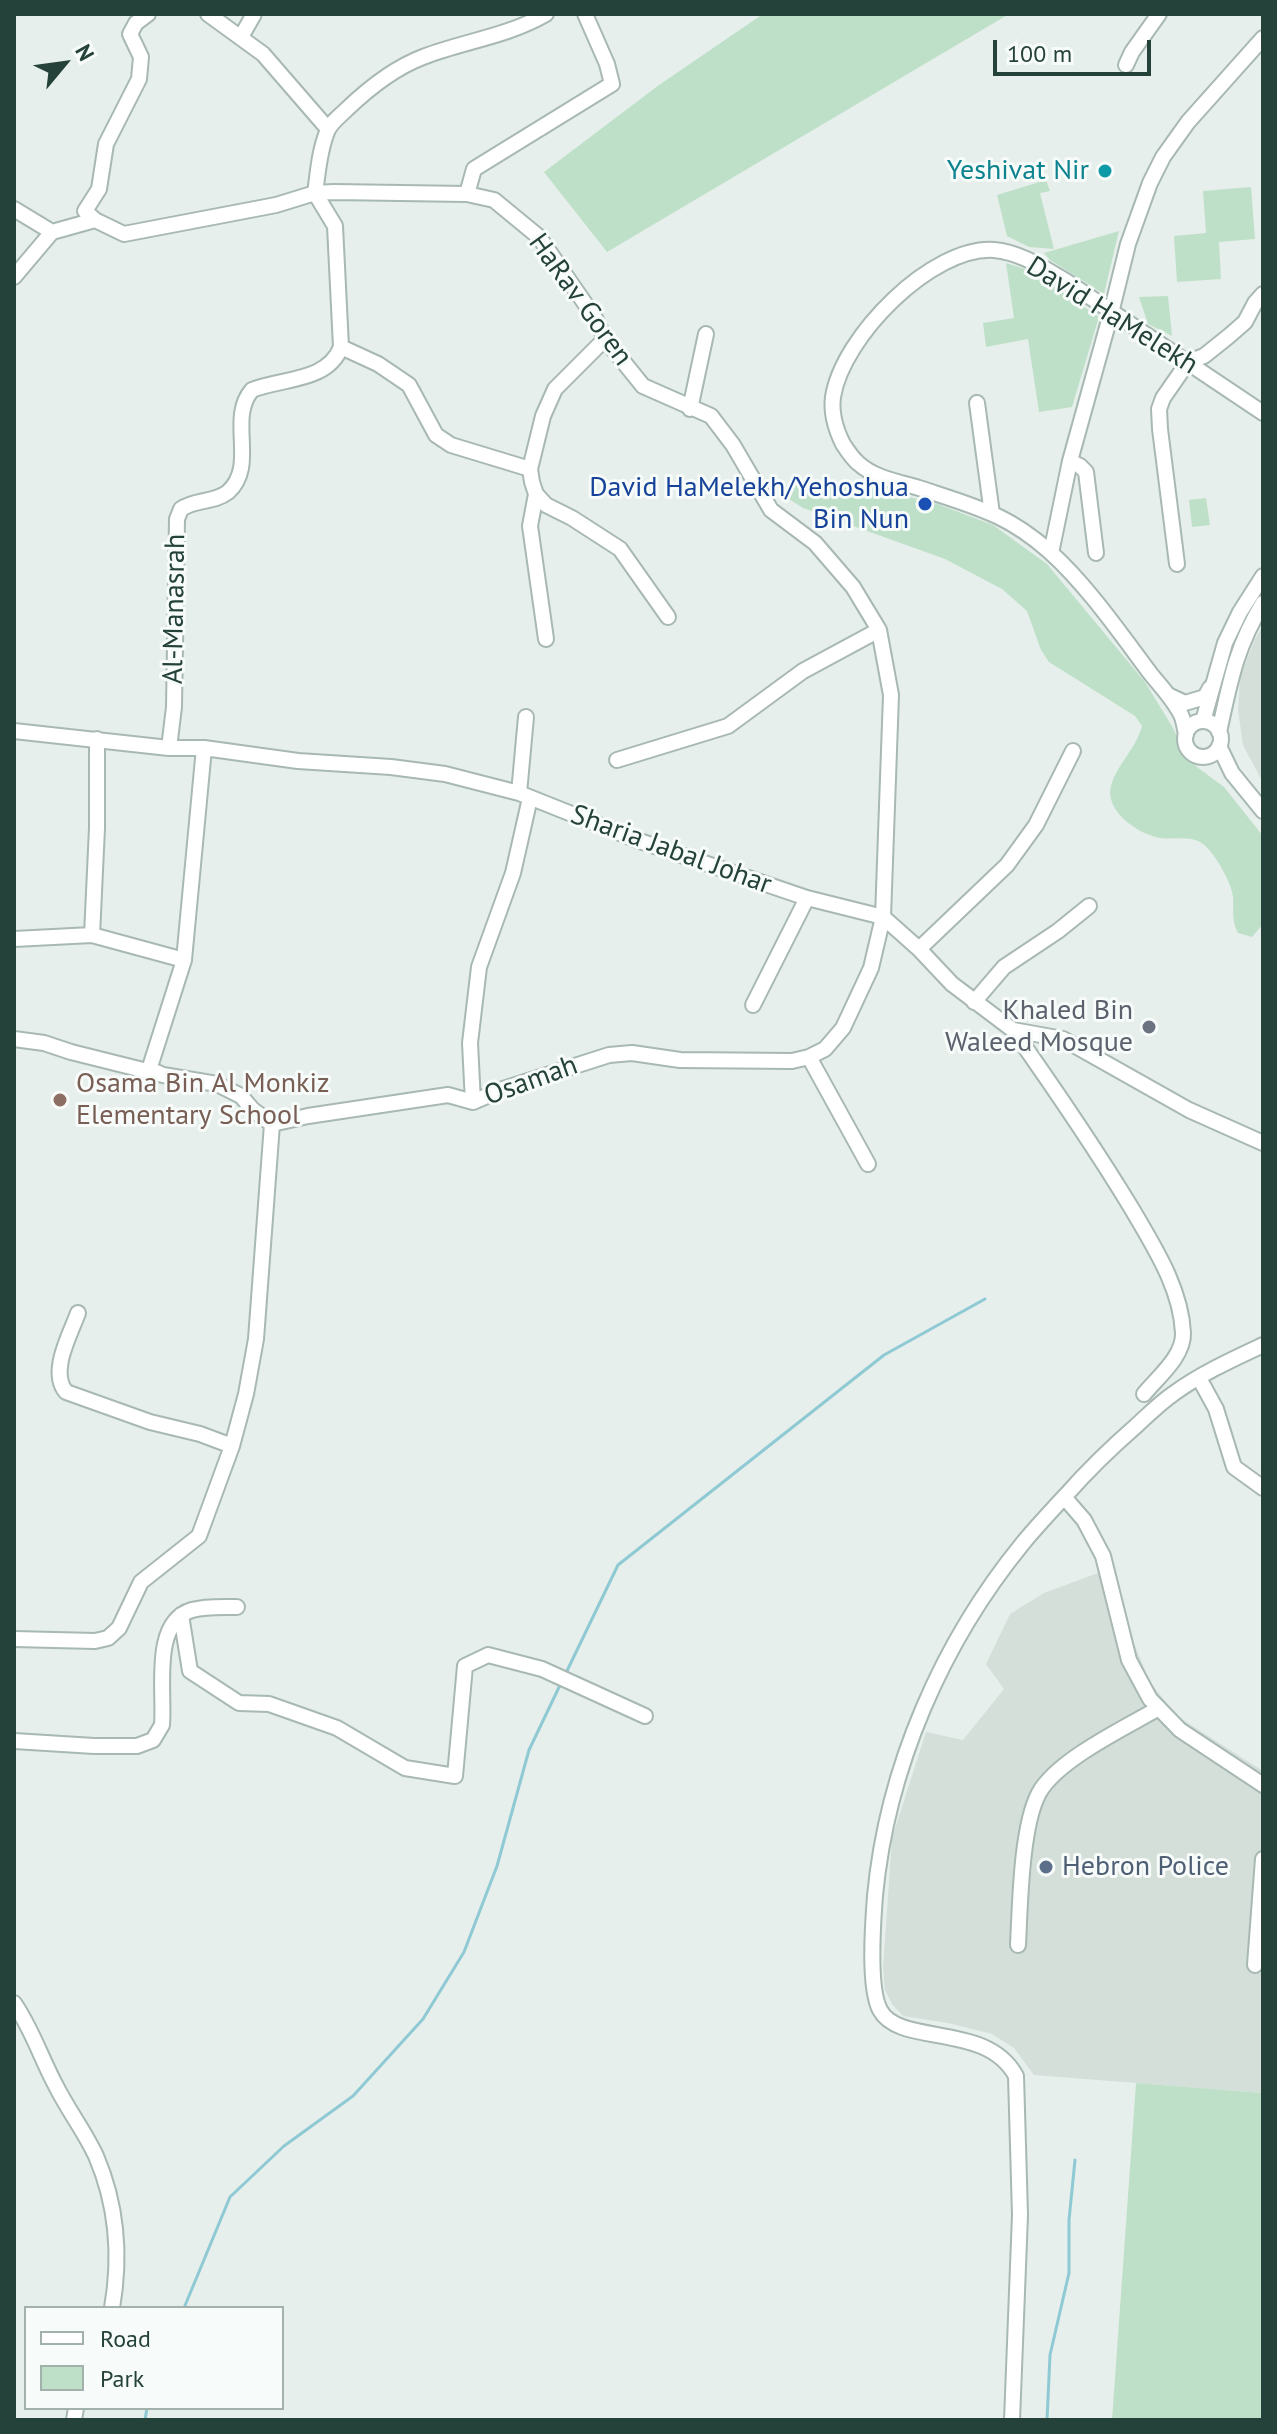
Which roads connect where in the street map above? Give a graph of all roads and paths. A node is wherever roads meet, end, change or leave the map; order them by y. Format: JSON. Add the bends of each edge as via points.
{"nodes":[{"id":1,"x":148,"y":14,"type":"edge"},
{"id":2,"x":208,"y":14,"type":"edge"},
{"id":3,"x":254,"y":14,"type":"edge"},
{"id":4,"x":546,"y":14,"type":"edge"},
{"id":5,"x":585,"y":14,"type":"edge"},
{"id":6,"x":1159,"y":14,"type":"edge"},
{"id":7,"x":241,"y":37,"type":"junction"},
{"id":8,"x":1263,"y":38,"type":"edge"},
{"id":9,"x":1126,"y":65,"type":"dead end"},
{"id":10,"x":328,"y":129,"type":"junction"},
{"id":11,"x":315,"y":193,"type":"junction"},
{"id":12,"x":467,"y":194,"type":"junction"},
{"id":13,"x":14,"y":209,"type":"edge"},
{"id":14,"x":95,"y":220,"type":"junction"},
{"id":15,"x":52,"y":232,"type":"junction"},
{"id":16,"x":14,"y":277,"type":"edge"},
{"id":17,"x":1263,"y":294,"type":"edge"},
{"id":18,"x":1111,"y":313,"type":"junction"},
{"id":19,"x":706,"y":334,"type":"dead end"},
{"id":20,"x":605,"y":339,"type":"junction"},
{"id":21,"x":341,"y":347,"type":"junction"},
{"id":22,"x":1188,"y":362,"type":"junction"},
{"id":23,"x":977,"y":403,"type":"dead end"},
{"id":24,"x":690,"y":409,"type":"junction"},
{"id":25,"x":1263,"y":413,"type":"edge"},
{"id":26,"x":1070,"y":461,"type":"junction"},
{"id":27,"x":530,"y":469,"type":"junction"},
{"id":28,"x":536,"y":494,"type":"junction"},
{"id":29,"x":992,"y":514,"type":"junction"},
{"id":30,"x":1051,"y":553,"type":"junction"},
{"id":31,"x":1096,"y":553,"type":"dead end"},
{"id":32,"x":1177,"y":564,"type":"dead end"},
{"id":33,"x":1263,"y":576,"type":"edge"},
{"id":34,"x":1263,"y":603,"type":"edge"},
{"id":35,"x":668,"y":617,"type":"dead end"},
{"id":36,"x":879,"y":630,"type":"junction"},
{"id":37,"x":546,"y":639,"type":"dead end"},
{"id":38,"x":1214,"y":680,"type":"junction"},
{"id":39,"x":1170,"y":699,"type":"junction"},
{"id":40,"x":526,"y":717,"type":"dead end"},
{"id":41,"x":1200,"y":722,"type":"junction"},
{"id":42,"x":14,"y":731,"type":"edge"},
{"id":43,"x":1186,"y":735,"type":"junction"},
{"id":44,"x":97,"y":739,"type":"junction"},
{"id":45,"x":1219,"y":739,"type":"junction"},
{"id":46,"x":169,"y":748,"type":"junction"},
{"id":47,"x":204,"y":748,"type":"junction"},
{"id":48,"x":1073,"y":751,"type":"dead end"},
{"id":49,"x":1205,"y":756,"type":"junction"},
{"id":50,"x":617,"y":760,"type":"dead end"},
{"id":51,"x":1232,"y":773,"type":"junction"},
{"id":52,"x":524,"y":796,"type":"junction"},
{"id":53,"x":1263,"y":811,"type":"edge"},
{"id":54,"x":807,"y":898,"type":"junction"},
{"id":55,"x":1089,"y":906,"type":"dead end"},
{"id":56,"x":883,"y":917,"type":"junction"},
{"id":57,"x":92,"y":935,"type":"junction"},
{"id":58,"x":14,"y":939,"type":"edge"},
{"id":59,"x":919,"y":949,"type":"junction"},
{"id":60,"x":184,"y":960,"type":"junction"},
{"id":61,"x":974,"y":1002,"type":"junction"},
{"id":62,"x":753,"y":1005,"type":"dead end"},
{"id":63,"x":1013,"y":1030,"type":"junction"},
{"id":64,"x":14,"y":1039,"type":"edge"},
{"id":65,"x":809,"y":1057,"type":"junction"},
{"id":66,"x":163,"y":1075,"type":"junction"},
{"id":67,"x":473,"y":1102,"type":"junction"},
{"id":68,"x":272,"y":1124,"type":"junction"},
{"id":69,"x":1263,"y":1143,"type":"edge"},
{"id":70,"x":868,"y":1164,"type":"dead end"},
{"id":71,"x":78,"y":1313,"type":"dead end"},
{"id":72,"x":1263,"y":1345,"type":"edge"},
{"id":73,"x":1199,"y":1378,"type":"junction"},
{"id":74,"x":1144,"y":1394,"type":"dead end"},
{"id":75,"x":232,"y":1446,"type":"junction"},
{"id":76,"x":1263,"y":1488,"type":"edge"},
{"id":77,"x":1064,"y":1497,"type":"junction"},
{"id":78,"x":237,"y":1607,"type":"dead end"},
{"id":79,"x":181,"y":1615,"type":"junction"},
{"id":80,"x":14,"y":1639,"type":"edge"},
{"id":81,"x":1159,"y":1708,"type":"junction"},
{"id":82,"x":645,"y":1716,"type":"dead end"},
{"id":83,"x":14,"y":1741,"type":"edge"},
{"id":84,"x":1263,"y":1785,"type":"edge"},
{"id":85,"x":1263,"y":1859,"type":"edge"},
{"id":86,"x":1018,"y":1945,"type":"dead end"},
{"id":87,"x":1255,"y":1965,"type":"dead end"},
{"id":88,"x":14,"y":2003,"type":"edge"},
{"id":89,"x":112,"y":2306,"type":"edge"},
{"id":90,"x":1012,"y":2420,"type":"edge"}],
"edges":[{"from":1,"to":14,"type":"street","via":[[130,34],[141,57],[139,79],[106,144],[99,189],[85,211]]},
{"from":2,"to":7,"type":"street"},
{"from":3,"to":7,"type":"street"},
{"from":4,"to":10,"type":"street","via":[[395,71],[365,91]]},
{"from":5,"to":12,"type":"street","via":[[612,84],[474,169]]},
{"from":6,"to":9,"type":"street"},
{"from":7,"to":10,"type":"street","via":[[263,54]]},
{"from":8,"to":18,"type":"street","via":[[1163,157],[1128,244]]},
{"from":10,"to":11,"type":"street"},
{"from":11,"to":12,"type":"street","name":"HaRav Goren"},
{"from":11,"to":14,"type":"street","name":"HaRav Goren","via":[[124,234]]},
{"from":11,"to":21,"type":"street","via":[[335,226]]},
{"from":12,"to":20,"type":"street","name":"HaRav Goren","via":[[494,200],[539,237]]},
{"from":13,"to":15,"type":"street"},
{"from":14,"to":15,"type":"street"},
{"from":15,"to":16,"type":"street"},
{"from":17,"to":22,"type":"street","via":[[1245,322],[1204,356]]},
{"from":18,"to":22,"type":"street","name":"David HaMelekh"},
{"from":18,"to":26,"type":"street"},
{"from":18,"to":29,"type":"street","name":"David HaMelekh","via":[[1032,262],[996,250],[974,251],[901,292],[848,357],[836,385],[833,412],[841,440],[858,463],[882,477]]},
{"from":19,"to":24,"type":"street"},
{"from":20,"to":24,"type":"street","name":"HaRav Goren","via":[[643,386]]},
{"from":20,"to":27,"type":"street","via":[[555,389]]},
{"from":21,"to":27,"type":"street","via":[[409,385],[436,435],[451,445]]},
{"from":21,"to":46,"type":"street","name":"Al-Manasrah","via":[[326,366],[252,390],[242,421],[243,465],[238,479],[218,498],[181,509]]},
{"from":22,"to":25,"type":"street","name":"David HaMelekh"},
{"from":22,"to":32,"type":"street","via":[[1163,398],[1159,419]]},
{"from":23,"to":29,"type":"street"},
{"from":24,"to":36,"type":"street","name":"HaRav Goren","via":[[711,416],[771,510],[815,543],[853,587]]},
{"from":26,"to":30,"type":"street"},
{"from":26,"to":31,"type":"street","via":[[1086,472]]},
{"from":27,"to":28,"type":"street"},
{"from":28,"to":35,"type":"street","via":[[620,549]]},
{"from":28,"to":37,"type":"street","via":[[530,526]]},
{"from":29,"to":30,"type":"street","name":"David HaMelekh"},
{"from":30,"to":39,"type":"street","name":"David HaMelekh"},
{"from":33,"to":38,"type":"street","via":[[1233,626]]},
{"from":34,"to":45,"type":"street","via":[[1239,649]]},
{"from":36,"to":50,"type":"street","via":[[803,671],[728,726]]},
{"from":36,"to":56,"type":"street","name":"HaRav Goren","via":[[891,695]]},
{"from":38,"to":39,"type":"street","via":[[1205,697],[1185,703]]},
{"from":38,"to":41,"type":"street"},
{"from":39,"to":41,"type":"street","name":"David HaMelekh"},
{"from":39,"to":43,"type":"street","name":"David HaMelekh"},
{"from":40,"to":52,"type":"street"},
{"from":41,"to":43,"type":"street"},
{"from":41,"to":45,"type":"street","via":[[1213,724]]},
{"from":42,"to":44,"type":"street","name":"Sharia Jabal Johar"},
{"from":43,"to":49,"type":"street","via":[[1190,750]]},
{"from":44,"to":46,"type":"street","name":"Sharia Jabal Johar"},
{"from":44,"to":57,"type":"street"},
{"from":45,"to":49,"type":"street","via":[[1216,751]]},
{"from":45,"to":51,"type":"street"},
{"from":46,"to":47,"type":"street","name":"Sharia Jabal Johar"},
{"from":47,"to":52,"type":"street","name":"Sharia Jabal Johar","via":[[445,774]]},
{"from":47,"to":60,"type":"street"},
{"from":48,"to":59,"type":"street","via":[[1036,825],[1007,865]]},
{"from":49,"to":51,"type":"street"},
{"from":51,"to":53,"type":"street"},
{"from":52,"to":54,"type":"street","name":"Sharia Jabal Johar"},
{"from":52,"to":67,"type":"street","via":[[513,873],[479,967],[470,1043]]},
{"from":54,"to":56,"type":"street","name":"Sharia Jabal Johar"},
{"from":54,"to":62,"type":"street"},
{"from":55,"to":61,"type":"street","via":[[1004,967]]},
{"from":56,"to":59,"type":"street","name":"Sharia Jabal Johar"},
{"from":56,"to":65,"type":"street","via":[[871,968],[844,1025],[832,1043]]},
{"from":57,"to":58,"type":"street"},
{"from":57,"to":60,"type":"street"},
{"from":59,"to":61,"type":"street","name":"Sharia Jabal Johar"},
{"from":60,"to":66,"type":"street","via":[[149,1070]]},
{"from":61,"to":63,"type":"street","name":"Sharia Jabal Johar"},
{"from":63,"to":69,"type":"street","name":"Sharia Jabal Johar","via":[[1063,1039],[1189,1110]]},
{"from":63,"to":74,"type":"street","via":[[1105,1164],[1174,1288],[1181,1344]]},
{"from":64,"to":66,"type":"street"},
{"from":65,"to":67,"type":"street","name":"Osamah","via":[[680,1060],[620,1053]]},
{"from":65,"to":70,"type":"street"},
{"from":66,"to":68,"type":"street","via":[[226,1087]]},
{"from":67,"to":68,"type":"street","name":"Osamah","via":[[448,1095]]},
{"from":68,"to":75,"type":"street","via":[[256,1339]]},
{"from":71,"to":75,"type":"street","via":[[58,1370],[66,1392]]},
{"from":72,"to":73,"type":"street"},
{"from":73,"to":76,"type":"street","via":[[1216,1409],[1234,1467]]},
{"from":73,"to":77,"type":"street","via":[[1172,1394]]},
{"from":75,"to":80,"type":"street","via":[[199,1536],[141,1582],[112,1635],[95,1641]]},
{"from":77,"to":81,"type":"street","via":[[1084,1520],[1103,1556],[1129,1660]]},
{"from":77,"to":90,"type":"street","via":[[989,1590],[935,1683],[894,1789],[874,1906],[873,1971],[880,2010],[899,2026],[989,2049],[1010,2064],[1016,2076],[1020,2215]]},
{"from":78,"to":79,"type":"street"},
{"from":79,"to":82,"type":"street","via":[[190,1671],[239,1703],[269,1704],[337,1728],[405,1768],[455,1776],[465,1666],[488,1655],[542,1669]]},
{"from":79,"to":83,"type":"street","via":[[165,1638],[163,1721],[153,1740],[137,1746]]},
{"from":81,"to":84,"type":"street","via":[[1180,1730]]},
{"from":81,"to":86,"type":"street","via":[[1067,1764],[1038,1794],[1023,1868]]},
{"from":85,"to":87,"type":"street"},
{"from":88,"to":89,"type":"street","via":[[104,2181],[117,2245]]}]}
